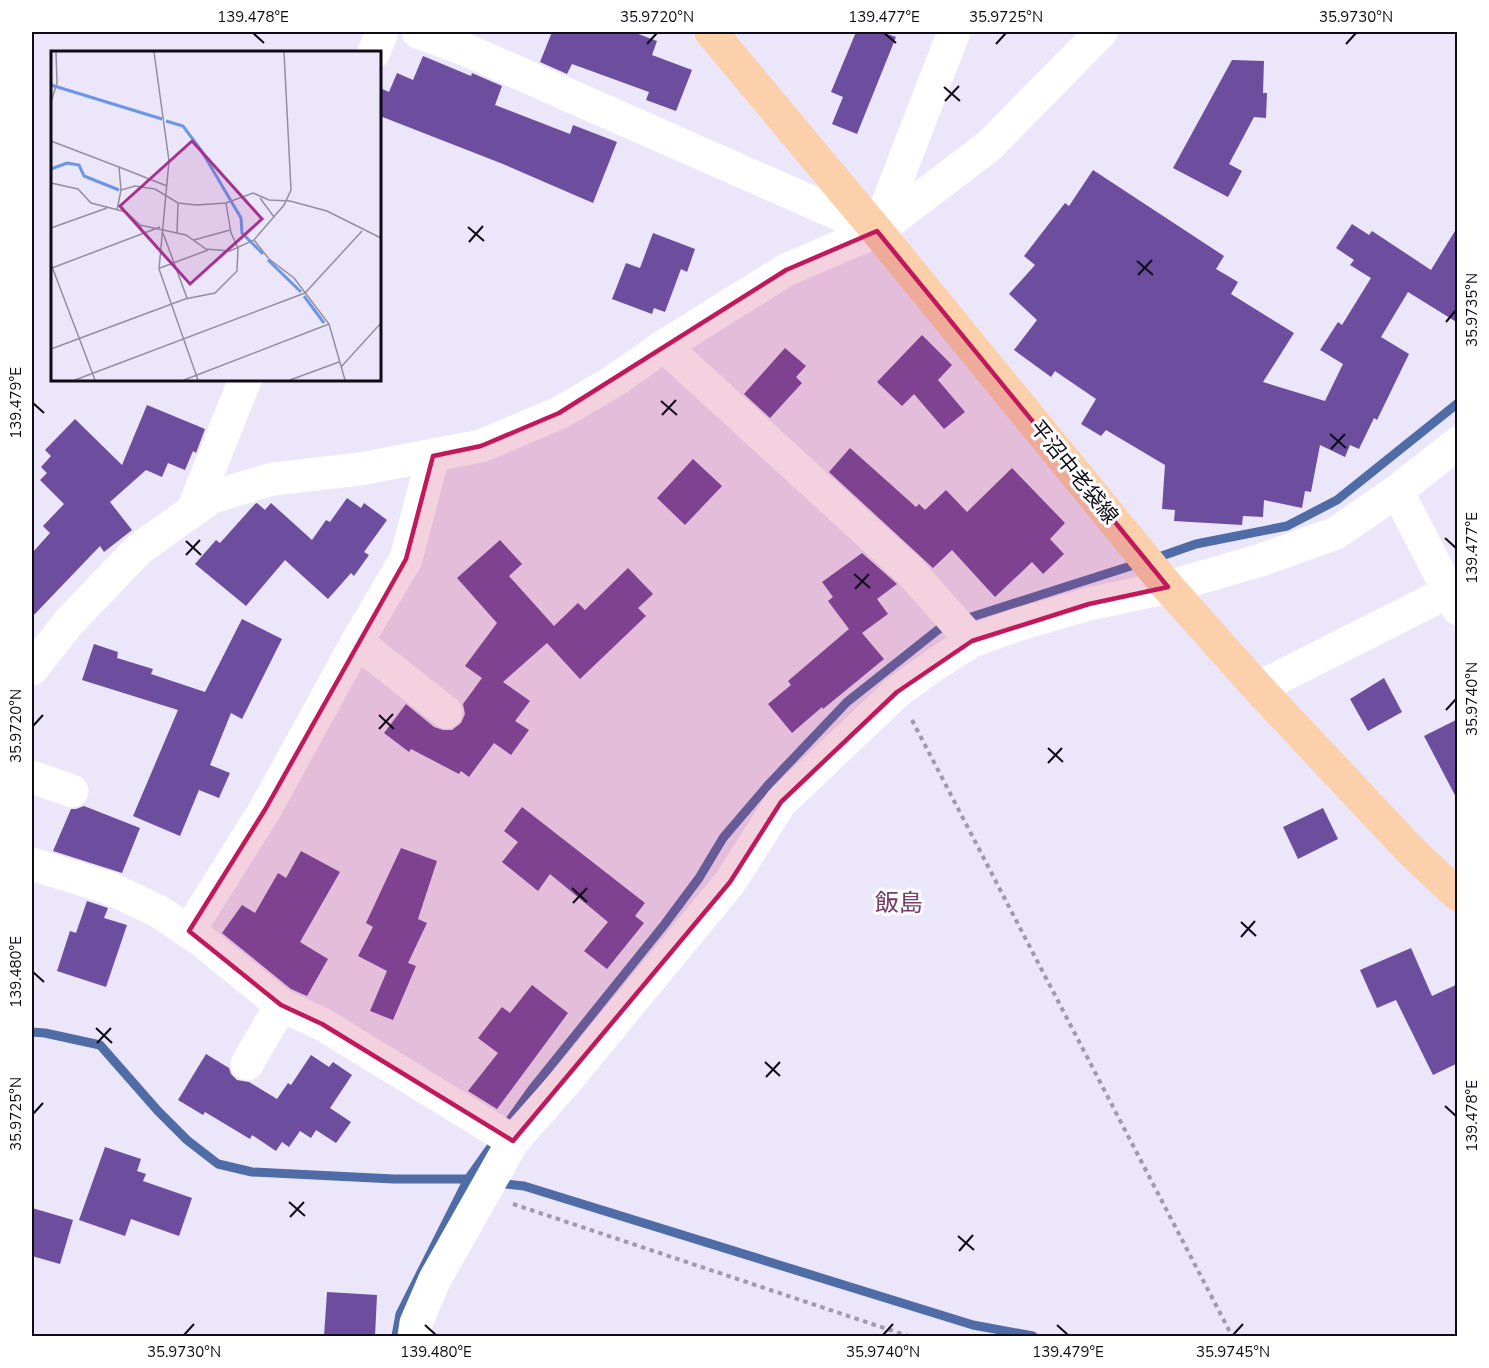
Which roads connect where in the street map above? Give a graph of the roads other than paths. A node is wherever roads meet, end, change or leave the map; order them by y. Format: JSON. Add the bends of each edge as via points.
{"nodes":[{"id":1,"x":382,"y":32,"type":"edge"},
{"id":2,"x":418,"y":32,"type":"edge"},
{"id":3,"x":711,"y":32,"type":"edge"},
{"id":4,"x":954,"y":32,"type":"edge"},
{"id":5,"x":1101,"y":32,"type":"edge"},
{"id":6,"x":374,"y":51,"type":"edge"},
{"id":7,"x":878,"y":231,"type":"junction"},
{"id":8,"x":664,"y":346,"type":"junction"},
{"id":9,"x":244,"y":381,"type":"edge"},
{"id":10,"x":1458,"y":443,"type":"edge"},
{"id":11,"x":434,"y":456,"type":"junction"},
{"id":12,"x":1397,"y":491,"type":"junction"},
{"id":13,"x":193,"y":510,"type":"junction"},
{"id":14,"x":1168,"y":587,"type":"junction"},
{"id":15,"x":1455,"y":596,"type":"edge"},
{"id":16,"x":972,"y":641,"type":"junction"},
{"id":17,"x":357,"y":642,"type":"junction"},
{"id":18,"x":32,"y":669,"type":"edge"},
{"id":19,"x":1258,"y":688,"type":"junction"},
{"id":20,"x":446,"y":712,"type":"dead end"},
{"id":21,"x":32,"y":777,"type":"edge"},
{"id":22,"x":72,"y":791,"type":"dead end"},
{"id":23,"x":32,"y":864,"type":"edge"},
{"id":24,"x":1458,"y":895,"type":"edge"},
{"id":25,"x":189,"y":932,"type":"junction"},
{"id":26,"x":281,"y":1005,"type":"junction"},
{"id":27,"x":247,"y":1064,"type":"dead end"},
{"id":28,"x":513,"y":1141,"type":"junction"},
{"id":29,"x":414,"y":1336,"type":"edge"}],
"edges":[{"from":1,"to":6,"type":"street"},
{"from":2,"to":7,"type":"street"},
{"from":3,"to":7,"type":"main road","name":"平沼中老袋線"},
{"from":4,"to":7,"type":"street"},
{"from":5,"to":7,"type":"street","via":[[989,146]]},
{"from":7,"to":8,"type":"street","via":[[786,270]]},
{"from":7,"to":14,"type":"main road","name":"平沼中老袋線"},
{"from":8,"to":11,"type":"street","via":[[559,412],[481,446]]},
{"from":8,"to":16,"type":"street","via":[[910,571]]},
{"from":9,"to":13,"type":"street"},
{"from":10,"to":12,"type":"street"},
{"from":11,"to":13,"type":"street","via":[[273,479],[212,497]]},
{"from":11,"to":17,"type":"street","via":[[406,559]]},
{"from":12,"to":14,"type":"street","via":[[1336,533]]},
{"from":12,"to":15,"type":"street"},
{"from":13,"to":18,"type":"street","via":[[140,549],[69,621]]},
{"from":14,"to":16,"type":"street","via":[[1089,604]]},
{"from":14,"to":19,"type":"main road","name":"平沼中老袋線"},
{"from":15,"to":19,"type":"street"},
{"from":16,"to":28,"type":"street","via":[[897,692],[781,802],[730,882]]},
{"from":17,"to":20,"type":"street"},
{"from":17,"to":25,"type":"street","via":[[266,808]]},
{"from":19,"to":24,"type":"main road","name":"平沼中老袋線","via":[[1413,853]]},
{"from":21,"to":22,"type":"street"},
{"from":23,"to":25,"type":"street","via":[[109,888],[158,911]]},
{"from":25,"to":26,"type":"street"},
{"from":26,"to":27,"type":"street"},
{"from":26,"to":28,"type":"street","via":[[322,1024]]},
{"from":28,"to":29,"type":"street","via":[[435,1279]]}]}
